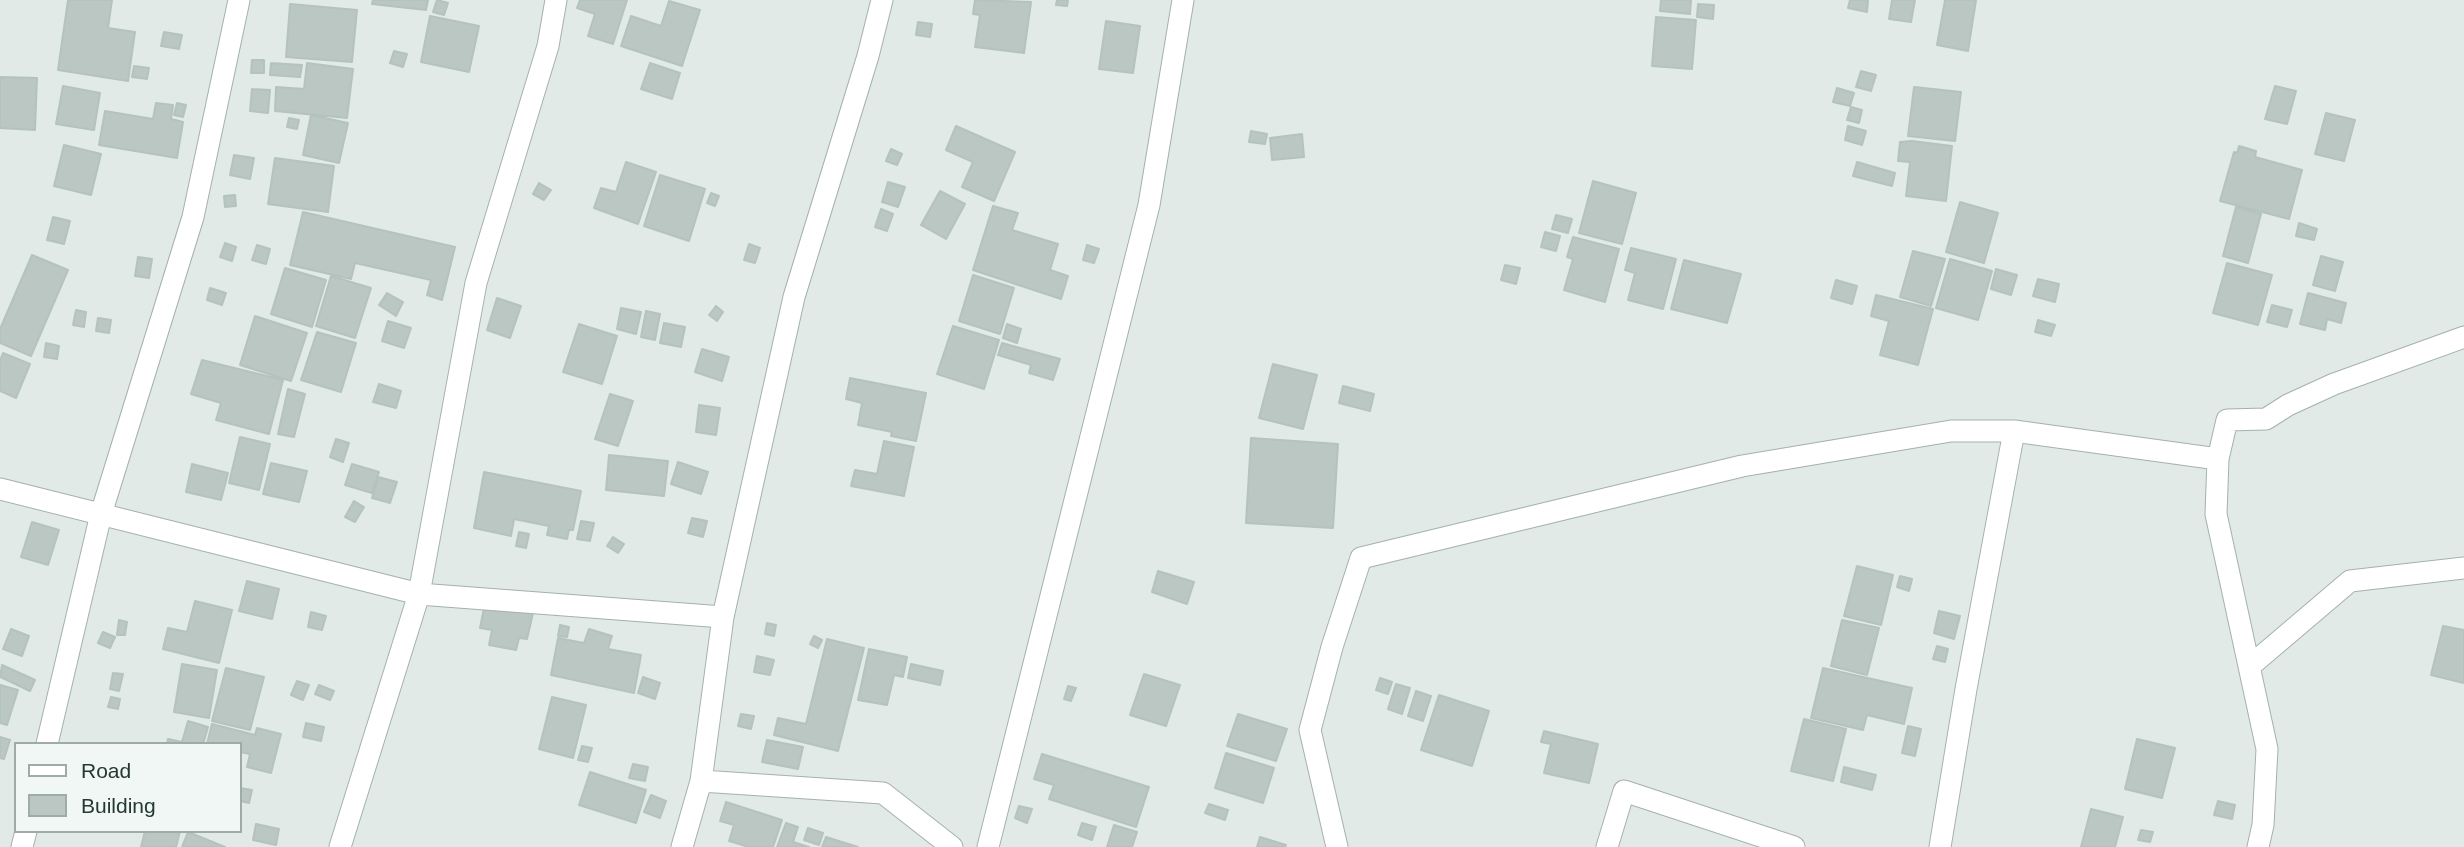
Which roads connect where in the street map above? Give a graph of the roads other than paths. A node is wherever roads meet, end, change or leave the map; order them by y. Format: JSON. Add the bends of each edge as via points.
{"nodes":[{"id":1,"x":239,"y":0,"type":"edge"},
{"id":2,"x":556,"y":0,"type":"edge"},
{"id":3,"x":881,"y":0,"type":"edge"},
{"id":4,"x":1183,"y":0,"type":"edge"},
{"id":5,"x":2464,"y":337,"type":"edge"},
{"id":6,"x":2014,"y":431,"type":"junction"},
{"id":7,"x":2218,"y":459,"type":"junction"},
{"id":8,"x":0,"y":489,"type":"edge"},
{"id":9,"x":101,"y":514,"type":"junction"},
{"id":10,"x":2464,"y":568,"type":"edge"},
{"id":11,"x":419,"y":594,"type":"junction"},
{"id":12,"x":723,"y":617,"type":"junction"},
{"id":13,"x":2250,"y":666,"type":"junction"},
{"id":14,"x":47,"y":742,"type":"edge"},
{"id":15,"x":701,"y":781,"type":"junction"},
{"id":16,"x":341,"y":847,"type":"edge"},
{"id":17,"x":682,"y":847,"type":"edge"},
{"id":18,"x":953,"y":847,"type":"edge"},
{"id":19,"x":988,"y":847,"type":"edge"},
{"id":20,"x":1337,"y":847,"type":"edge"},
{"id":21,"x":1608,"y":847,"type":"edge"},
{"id":22,"x":1794,"y":847,"type":"edge"},
{"id":23,"x":1940,"y":847,"type":"edge"},
{"id":24,"x":2258,"y":847,"type":"edge"}],
"edges":[{"from":1,"to":9,"type":"street","via":[[193,218]]},
{"from":2,"to":11,"type":"street","via":[[548,46],[476,283]]},
{"from":3,"to":12,"type":"street","via":[[794,298]]},
{"from":4,"to":19,"type":"street","via":[[1149,205]]},
{"from":5,"to":7,"type":"street","via":[[2334,384],[2266,419],[2227,420]]},
{"from":6,"to":7,"type":"street"},
{"from":6,"to":20,"type":"street","via":[[1951,431],[1742,466],[1361,558],[1310,730]]},
{"from":6,"to":23,"type":"street"},
{"from":7,"to":13,"type":"street","via":[[2216,514]]},
{"from":8,"to":9,"type":"street"},
{"from":9,"to":11,"type":"street"},
{"from":9,"to":14,"type":"street"},
{"from":10,"to":13,"type":"street","via":[[2350,581]]},
{"from":11,"to":12,"type":"street"},
{"from":11,"to":16,"type":"street"},
{"from":12,"to":15,"type":"street"},
{"from":13,"to":24,"type":"street","via":[[2267,749]]},
{"from":15,"to":17,"type":"street"},
{"from":15,"to":18,"type":"street","via":[[883,793]]},
{"from":21,"to":22,"type":"street","via":[[1624,791]]}]}
